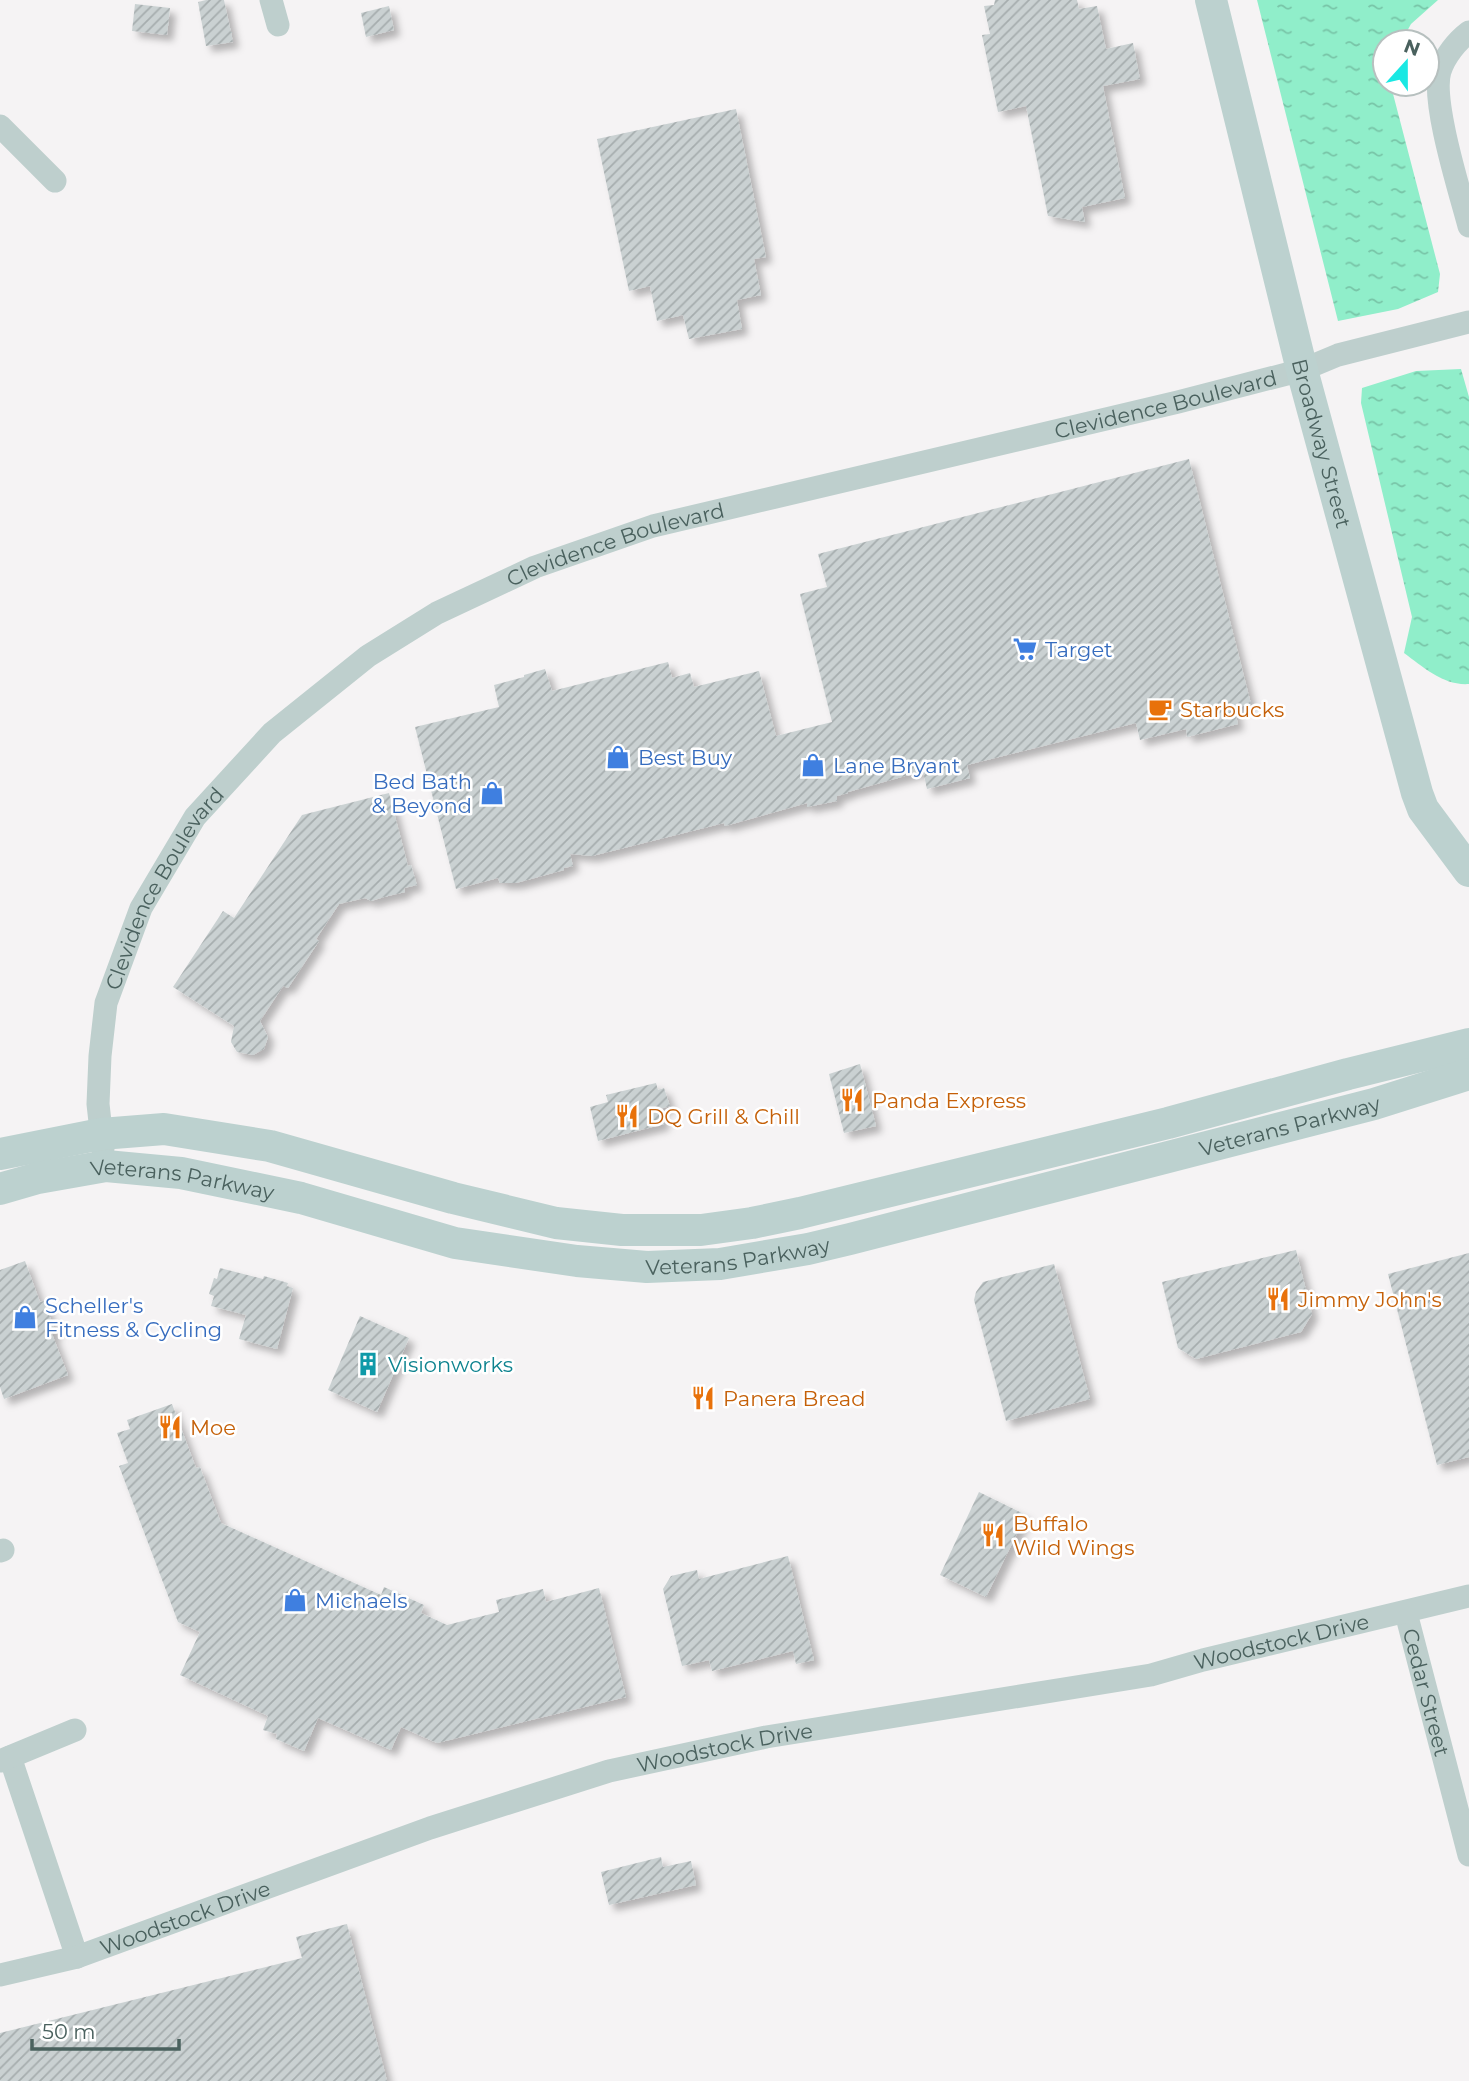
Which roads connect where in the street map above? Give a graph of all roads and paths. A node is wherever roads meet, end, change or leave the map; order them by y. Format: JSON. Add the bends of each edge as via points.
{"nodes":[{"id":1,"x":271,"y":0,"type":"edge"},
{"id":2,"x":1211,"y":0,"type":"edge"},
{"id":3,"x":278,"y":25,"type":"dead end"},
{"id":4,"x":1469,"y":32,"type":"edge"},
{"id":5,"x":0,"y":125,"type":"edge"},
{"id":6,"x":55,"y":181,"type":"dead end"},
{"id":7,"x":1469,"y":226,"type":"edge"},
{"id":8,"x":1469,"y":322,"type":"edge"},
{"id":9,"x":1302,"y":370,"type":"junction"},
{"id":10,"x":1469,"y":871,"type":"edge"},
{"id":11,"x":1469,"y":1044,"type":"edge"},
{"id":12,"x":1469,"y":1074,"type":"edge"},
{"id":13,"x":102,"y":1134,"type":"junction"},
{"id":14,"x":0,"y":1154,"type":"edge"},
{"id":15,"x":106,"y":1166,"type":"junction"},
{"id":16,"x":0,"y":1189,"type":"edge"},
{"id":17,"x":800,"y":1213,"type":"junction"},
{"id":18,"x":808,"y":1249,"type":"junction"},
{"id":19,"x":1469,"y":1596,"type":"edge"},
{"id":20,"x":1406,"y":1612,"type":"junction"},
{"id":21,"x":75,"y":1730,"type":"dead end"},
{"id":22,"x":5,"y":1759,"type":"edge"},
{"id":23,"x":1469,"y":1855,"type":"edge"},
{"id":24,"x":78,"y":1957,"type":"junction"},
{"id":25,"x":0,"y":1975,"type":"edge"}],
"edges":[{"from":1,"to":3,"type":"street"},
{"from":2,"to":9,"type":"main road","name":"Broadway Street"},
{"from":4,"to":7,"type":"street","via":[[1457,41],[1440,71],[1439,95]]},
{"from":5,"to":6,"type":"street"},
{"from":8,"to":9,"type":"street","name":"Clevidence Boulevard","via":[[1338,355]]},
{"from":9,"to":10,"type":"main road","name":"Broadway Street","via":[[1417,793],[1423,810]]},
{"from":9,"to":13,"type":"street","name":"Clevidence Boulevard","via":[[653,526],[535,567],[436,613],[368,656],[272,733],[195,817],[141,908],[106,1003],[98,1104]]},
{"from":11,"to":17,"type":"main road","name":"Veterans Parkway"},
{"from":12,"to":18,"type":"main road","name":"Veterans Parkway","via":[[1374,1104]]},
{"from":13,"to":14,"type":"main road","name":"Veterans Parkway"},
{"from":13,"to":15,"type":"street","name":"Clevidence Boulevard"},
{"from":13,"to":17,"type":"main road","name":"Veterans Parkway","via":[[164,1129],[271,1146],[556,1223],[622,1230],[701,1230]]},
{"from":15,"to":16,"type":"main road","name":"Veterans Parkway"},
{"from":15,"to":18,"type":"main road","name":"Veterans Parkway","via":[[181,1172],[300,1198],[455,1242],[577,1261],[683,1267]]},
{"from":17,"to":18,"type":"main road"},
{"from":19,"to":20,"type":"street","name":"Woodstock Drive"},
{"from":20,"to":23,"type":"street","name":"Cedar Street"},
{"from":20,"to":24,"type":"street","name":"Woodstock Drive","via":[[1151,1675],[766,1737],[610,1771],[430,1828]]},
{"from":21,"to":22,"type":"street"},
{"from":22,"to":24,"type":"street"},
{"from":24,"to":25,"type":"street","name":"Woodstock Drive"}]}
